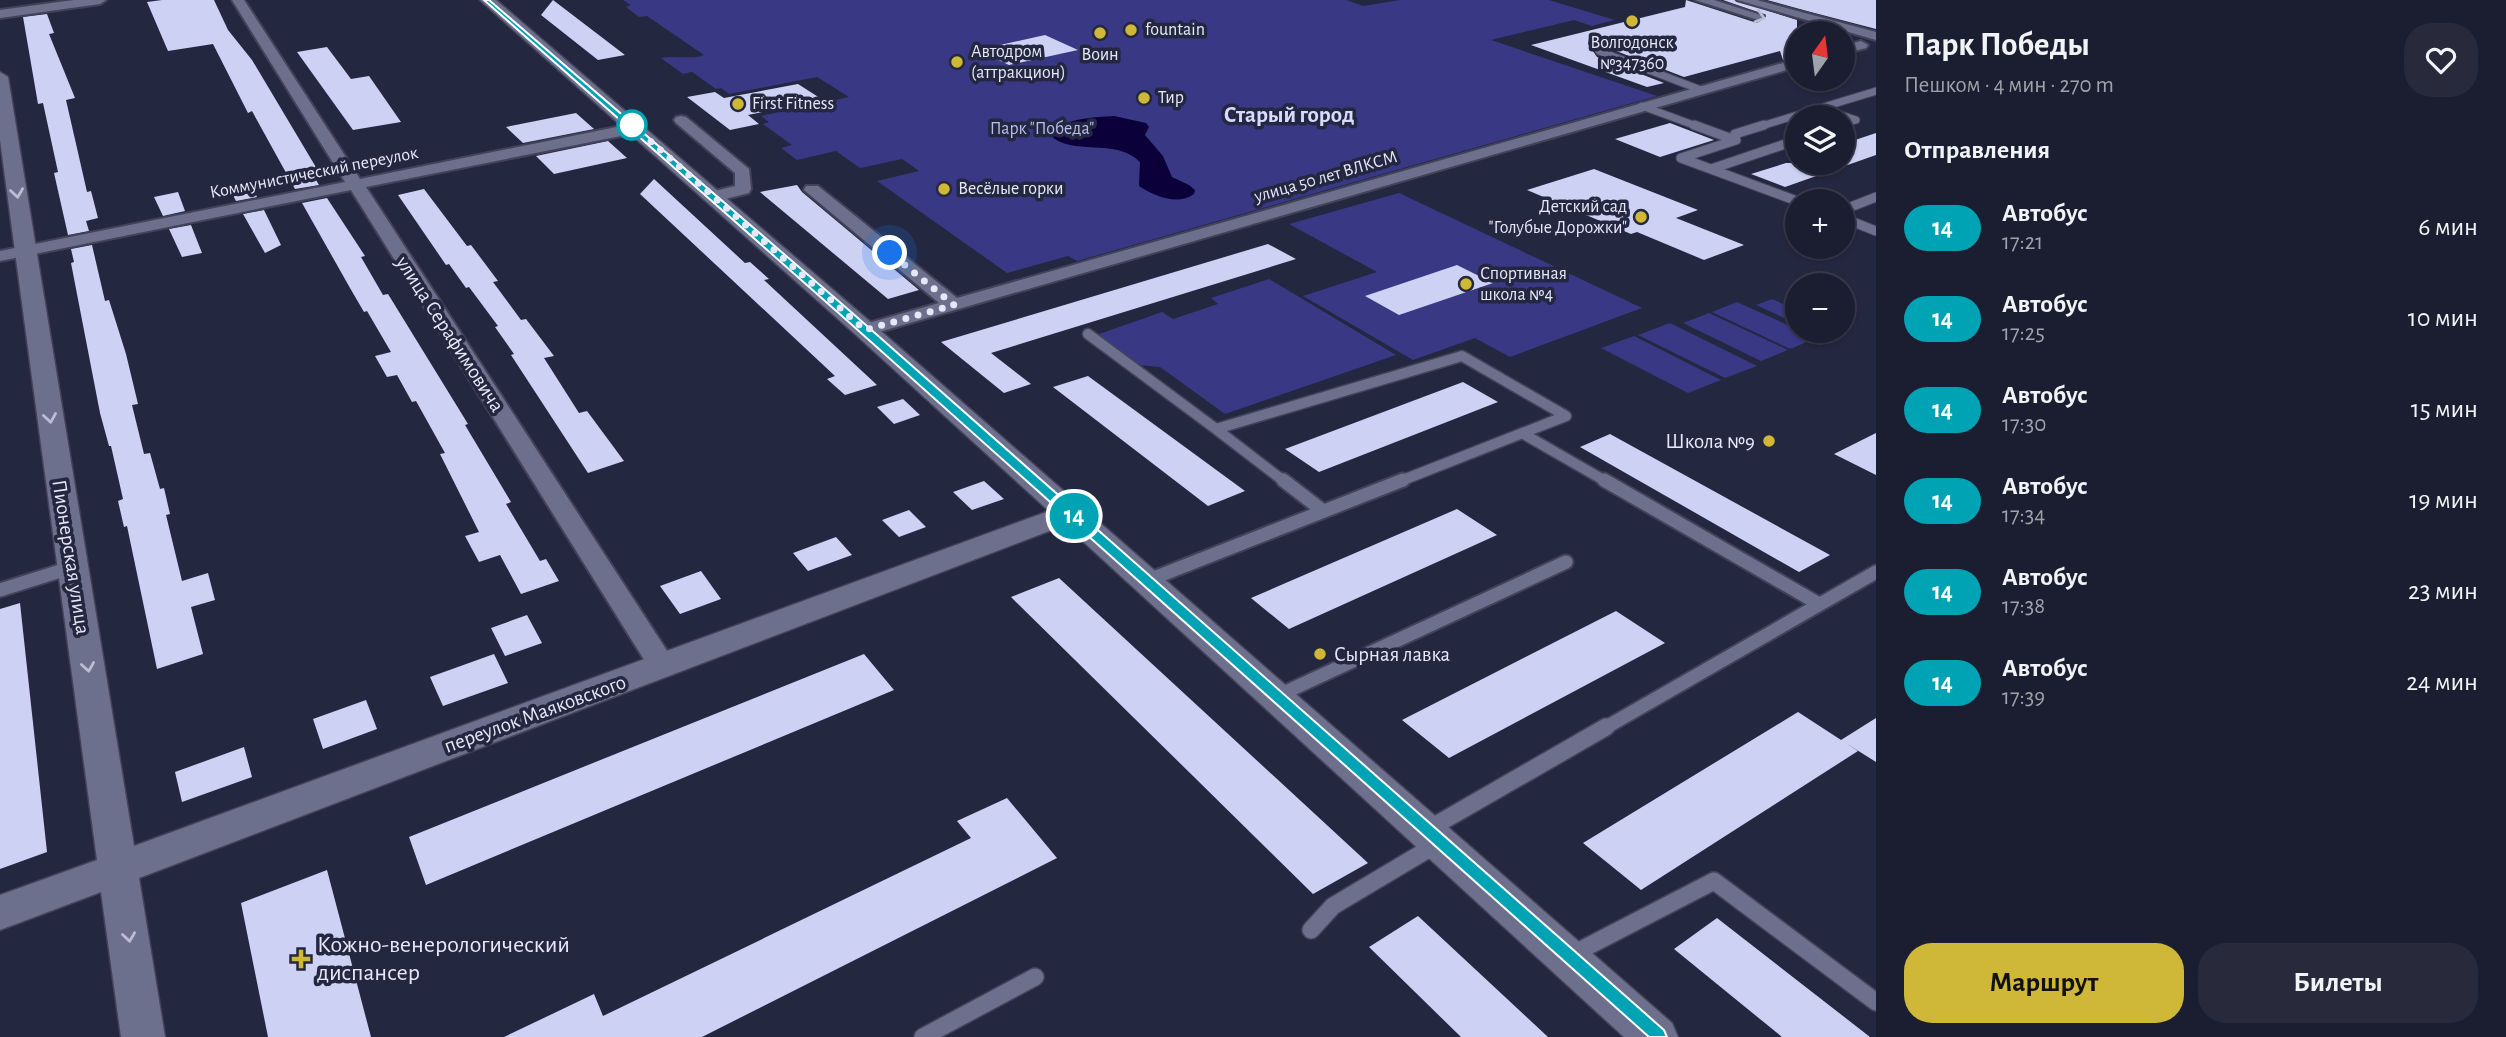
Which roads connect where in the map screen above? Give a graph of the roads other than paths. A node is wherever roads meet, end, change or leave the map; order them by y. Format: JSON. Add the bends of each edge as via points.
{"nodes":[{"id":1,"x":100,"y":0,"type":"edge"},
{"id":2,"x":238,"y":0,"type":"edge"},
{"id":3,"x":491,"y":0,"type":"edge"},
{"id":4,"x":1701,"y":0,"type":"edge"},
{"id":5,"x":1743,"y":0,"type":"edge"},
{"id":6,"x":0,"y":14,"type":"edge"},
{"id":7,"x":1785,"y":23,"type":"edge"},
{"id":8,"x":1876,"y":36,"type":"edge"},
{"id":9,"x":1594,"y":42,"type":"dead end"},
{"id":10,"x":1855,"y":43,"type":"edge"},
{"id":11,"x":1861,"y":45,"type":"junction"},
{"id":12,"x":1855,"y":47,"type":"edge"},
{"id":13,"x":1876,"y":49,"type":"edge"},
{"id":14,"x":1785,"y":66,"type":"edge"},
{"id":15,"x":0,"y":77,"type":"edge"},
{"id":16,"x":1701,"y":90,"type":"junction"},
{"id":17,"x":1876,"y":91,"type":"edge"},
{"id":18,"x":1830,"y":105,"type":"edge"},
{"id":19,"x":1642,"y":106,"type":"junction"},
{"id":20,"x":1785,"y":119,"type":"edge"},
{"id":21,"x":681,"y":120,"type":"dead end"},
{"id":22,"x":636,"y":128,"type":"junction"},
{"id":23,"x":1736,"y":140,"type":"junction"},
{"id":24,"x":1785,"y":144,"type":"edge"},
{"id":25,"x":1711,"y":169,"type":"junction"},
{"id":26,"x":354,"y":185,"type":"junction"},
{"id":27,"x":812,"y":190,"type":"dead end"},
{"id":28,"x":713,"y":197,"type":"junction"},
{"id":29,"x":1785,"y":197,"type":"edge"},
{"id":30,"x":1876,"y":197,"type":"edge"},
{"id":31,"x":1855,"y":205,"type":"edge"},
{"id":32,"x":1855,"y":223,"type":"edge"},
{"id":33,"x":1876,"y":231,"type":"edge"},
{"id":34,"x":12,"y":253,"type":"edge"},
{"id":35,"x":954,"y":305,"type":"junction"},
{"id":36,"x":865,"y":330,"type":"junction"},
{"id":37,"x":1088,"y":334,"type":"dead end"},
{"id":38,"x":1216,"y":429,"type":"junction"},
{"id":39,"x":1522,"y":433,"type":"junction"},
{"id":40,"x":1324,"y":511,"type":"junction"},
{"id":41,"x":1070,"y":513,"type":"junction"},
{"id":42,"x":1566,"y":562,"type":"dead end"},
{"id":43,"x":73,"y":567,"type":"junction"},
{"id":44,"x":1876,"y":572,"type":"edge"},
{"id":45,"x":1146,"y":581,"type":"junction"},
{"id":46,"x":0,"y":590,"type":"edge"},
{"id":47,"x":1819,"y":604,"type":"junction"},
{"id":48,"x":663,"y":667,"type":"junction"},
{"id":49,"x":1275,"y":697,"type":"junction"},
{"id":50,"x":1432,"y":837,"type":"junction"},
{"id":51,"x":119,"y":869,"type":"junction"},
{"id":52,"x":0,"y":913,"type":"edge"},
{"id":53,"x":1311,"y":930,"type":"dead end"},
{"id":54,"x":1567,"y":957,"type":"junction"},
{"id":55,"x":1035,"y":977,"type":"dead end"},
{"id":56,"x":1876,"y":1002,"type":"edge"},
{"id":57,"x":143,"y":1037,"type":"edge"},
{"id":58,"x":923,"y":1037,"type":"edge"},
{"id":59,"x":1656,"y":1037,"type":"edge"}],
"edges":[{"from":1,"to":6,"type":"street"},
{"from":2,"to":26,"type":"street","name":"улица Серафимовича"},
{"from":3,"to":22,"type":"street"},
{"from":4,"to":7,"type":"street","one_way":true},
{"from":5,"to":8,"type":"street"},
{"from":9,"to":16,"type":"lane","via":[[1599,51]]},
{"from":10,"to":11,"type":"street"},
{"from":11,"to":12,"type":"street"},
{"from":11,"to":13,"type":"street"},
{"from":14,"to":16,"type":"street","name":"улица 50 лет ВЛКСМ"},
{"from":15,"to":34,"type":"street","name":"Пионерская улица","one_way":true},
{"from":16,"to":19,"type":"street","name":"улица 50 лет ВЛКСМ"},
{"from":17,"to":18,"type":"lane"},
{"from":19,"to":23,"type":"lane"},
{"from":19,"to":35,"type":"street","name":"улица 50 лет ВЛКСМ"},
{"from":20,"to":23,"type":"lane","via":[[1735,134]]},
{"from":21,"to":28,"type":"street","via":[[743,172],[743,189]]},
{"from":22,"to":26,"type":"street","name":"Коммунистический переулок"},
{"from":22,"to":28,"type":"street"},
{"from":23,"to":25,"type":"lane","via":[[1681,158]]},
{"from":24,"to":25,"type":"lane"},
{"from":25,"to":29,"type":"lane"},
{"from":26,"to":34,"type":"street","name":"Коммунистический переулок"},
{"from":26,"to":48,"type":"street","name":"улица Серафимовича"},
{"from":27,"to":35,"type":"street"},
{"from":28,"to":36,"type":"street"},
{"from":30,"to":31,"type":"lane"},
{"from":32,"to":33,"type":"lane"},
{"from":34,"to":43,"type":"street","name":"Пионерская улица","one_way":true},
{"from":35,"to":36,"type":"street","name":"улица 50 лет ВЛКСМ"},
{"from":36,"to":41,"type":"street"},
{"from":37,"to":38,"type":"lane"},
{"from":38,"to":39,"type":"lane","via":[[1462,356],[1566,416]]},
{"from":38,"to":40,"type":"lane"},
{"from":39,"to":40,"type":"lane"},
{"from":39,"to":47,"type":"lane"},
{"from":40,"to":45,"type":"lane"},
{"from":41,"to":45,"type":"street"},
{"from":41,"to":48,"type":"street","name":"переулок Маяковского"},
{"from":42,"to":49,"type":"lane"},
{"from":43,"to":46,"type":"lane"},
{"from":43,"to":51,"type":"street","name":"Пионерская улица","one_way":true},
{"from":44,"to":47,"type":"lane"},
{"from":45,"to":49,"type":"street"},
{"from":47,"to":50,"type":"lane"},
{"from":48,"to":51,"type":"street","name":"переулок Маяковского"},
{"from":49,"to":50,"type":"street"},
{"from":50,"to":53,"type":"lane","via":[[1333,906]]},
{"from":50,"to":54,"type":"street"},
{"from":51,"to":52,"type":"street","name":"переулок Маяковского"},
{"from":51,"to":57,"type":"street","name":"Пионерская улица","one_way":true},
{"from":54,"to":56,"type":"lane","via":[[1714,881]]},
{"from":54,"to":59,"type":"street"},
{"from":55,"to":58,"type":"lane"}]}
